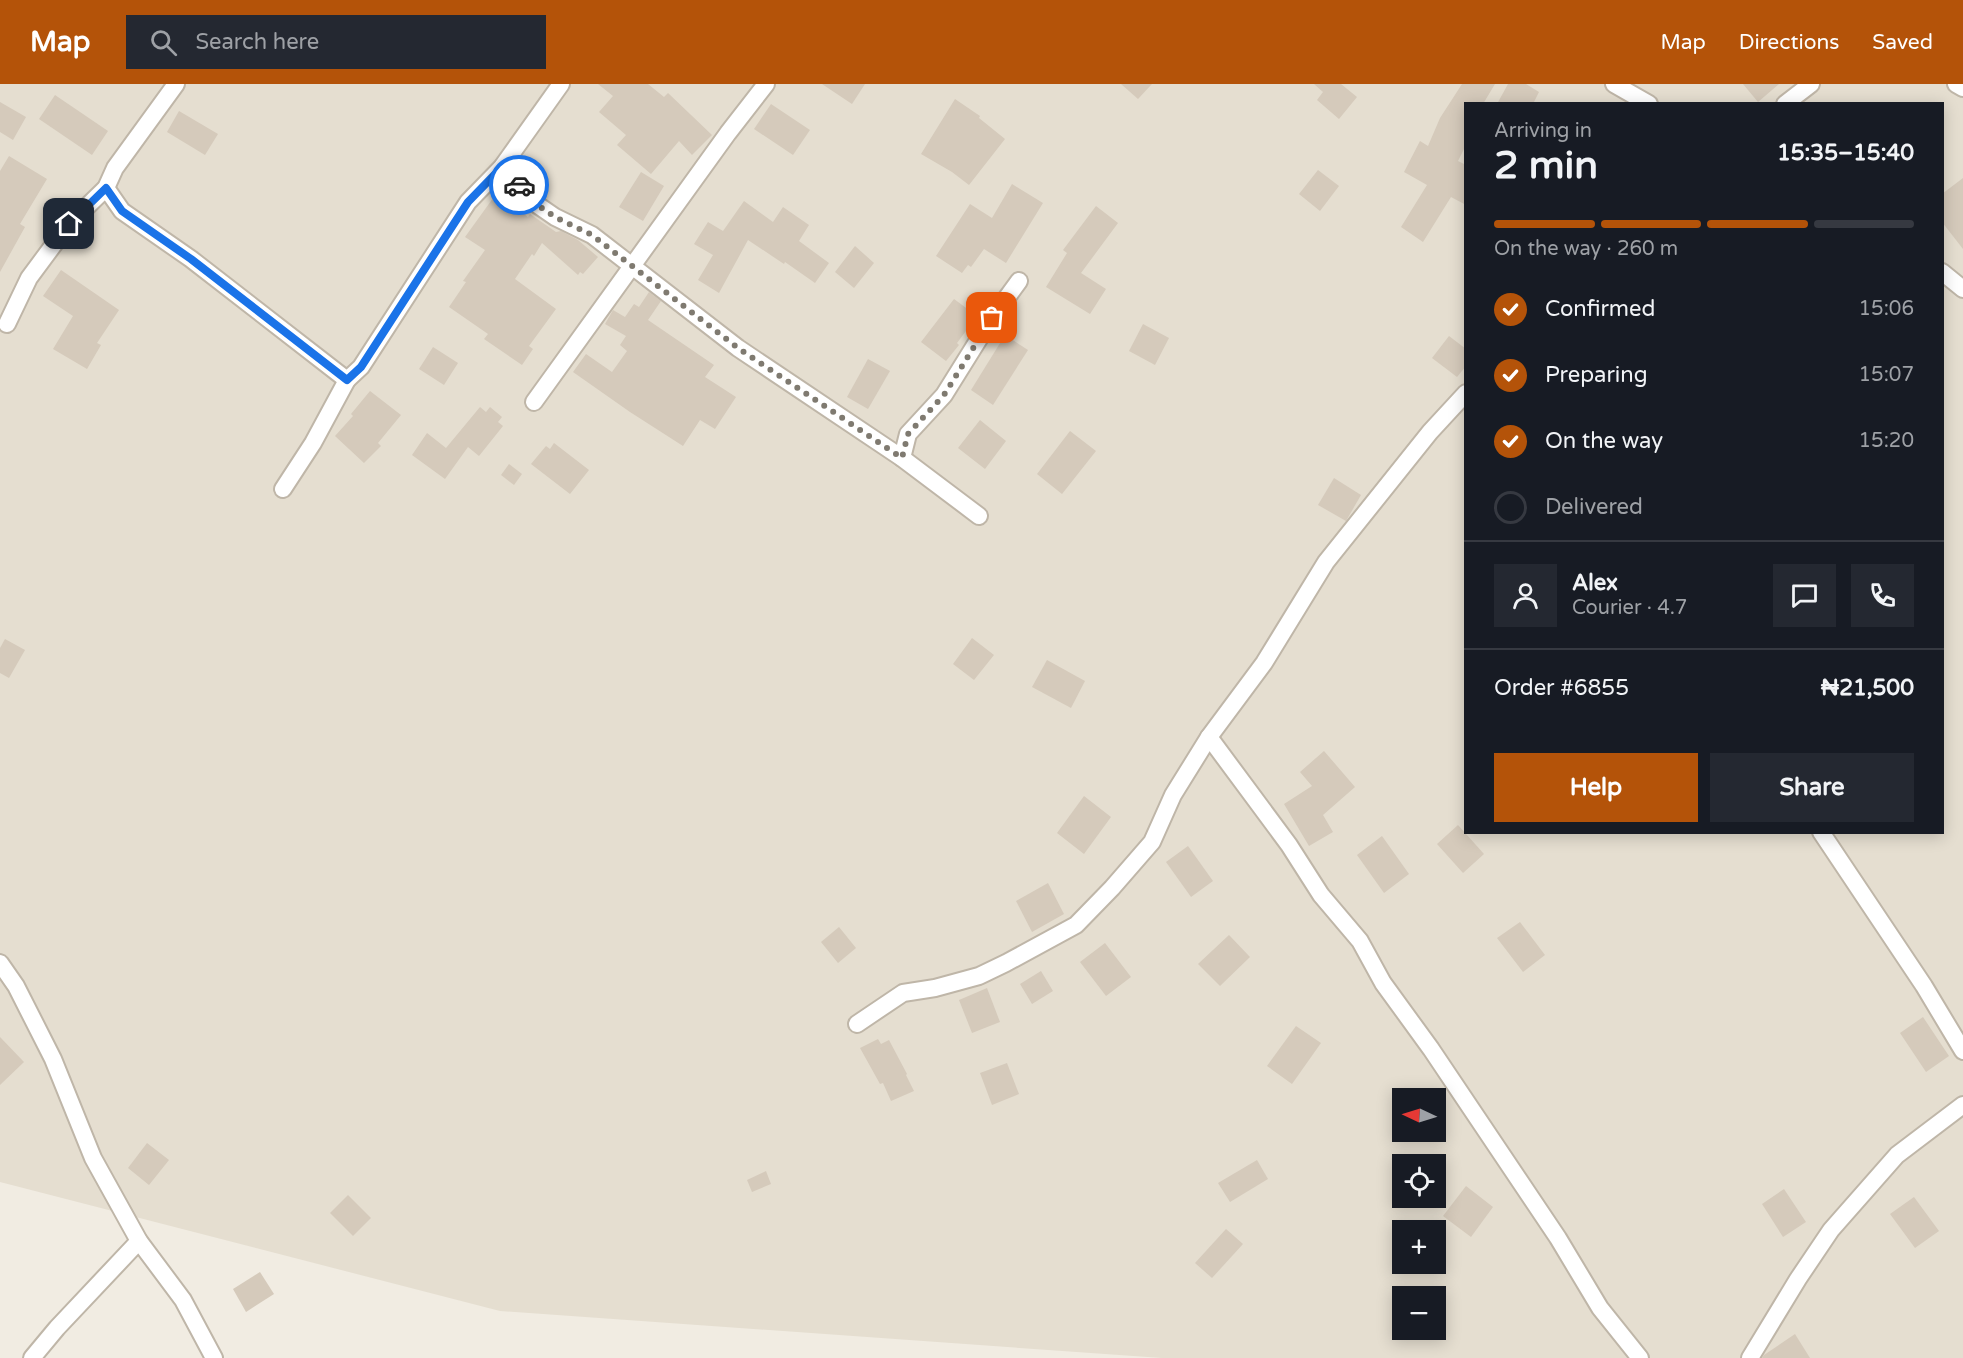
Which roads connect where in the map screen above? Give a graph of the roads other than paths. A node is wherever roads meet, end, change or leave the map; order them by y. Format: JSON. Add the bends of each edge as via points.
{"nodes":[{"id":1,"x":176,"y":84,"type":"edge"},
{"id":2,"x":561,"y":84,"type":"edge"},
{"id":3,"x":766,"y":84,"type":"edge"},
{"id":4,"x":1614,"y":84,"type":"edge"},
{"id":5,"x":1811,"y":84,"type":"edge"},
{"id":6,"x":1956,"y":84,"type":"edge"},
{"id":7,"x":1963,"y":88,"type":"edge"},
{"id":8,"x":1646,"y":102,"type":"edge"},
{"id":9,"x":1788,"y":102,"type":"edge"},
{"id":10,"x":502,"y":167,"type":"junction"},
{"id":11,"x":106,"y":188,"type":"junction"},
{"id":12,"x":633,"y":266,"type":"junction"},
{"id":13,"x":1944,"y":274,"type":"edge"},
{"id":14,"x":1019,"y":281,"type":"dead end"},
{"id":15,"x":1963,"y":290,"type":"edge"},
{"id":16,"x":7,"y":324,"type":"dead end"},
{"id":17,"x":347,"y":380,"type":"junction"},
{"id":18,"x":1464,"y":395,"type":"edge"},
{"id":19,"x":534,"y":402,"type":"dead end"},
{"id":20,"x":902,"y":458,"type":"junction"},
{"id":21,"x":283,"y":489,"type":"dead end"},
{"id":22,"x":979,"y":516,"type":"dead end"},
{"id":23,"x":1209,"y":737,"type":"junction"},
{"id":24,"x":1822,"y":834,"type":"edge"},
{"id":25,"x":0,"y":963,"type":"edge"},
{"id":26,"x":857,"y":1024,"type":"dead end"},
{"id":27,"x":1963,"y":1051,"type":"edge"},
{"id":28,"x":1963,"y":1105,"type":"edge"},
{"id":29,"x":140,"y":1241,"type":"junction"},
{"id":30,"x":32,"y":1358,"type":"edge"},
{"id":31,"x":214,"y":1358,"type":"edge"},
{"id":32,"x":1640,"y":1358,"type":"edge"},
{"id":33,"x":1750,"y":1358,"type":"edge"}],
"edges":[{"from":1,"to":11,"type":"street","via":[[115,168]]},
{"from":2,"to":10,"type":"street"},
{"from":3,"to":12,"type":"street"},
{"from":4,"to":8,"type":"street"},
{"from":5,"to":9,"type":"street"},
{"from":6,"to":7,"type":"street"},
{"from":10,"to":12,"type":"street","via":[[539,206],[592,235]]},
{"from":10,"to":17,"type":"street","via":[[468,202],[361,367]]},
{"from":11,"to":16,"type":"street","via":[[69,224],[29,278]]},
{"from":11,"to":17,"type":"street","via":[[122,211],[191,259]]},
{"from":12,"to":19,"type":"street"},
{"from":12,"to":20,"type":"street","via":[[738,348]]},
{"from":13,"to":15,"type":"street"},
{"from":14,"to":20,"type":"street","via":[[944,395],[908,434]]},
{"from":17,"to":21,"type":"street"},
{"from":18,"to":23,"type":"street","via":[[1326,562],[1264,663]]},
{"from":20,"to":22,"type":"street"},
{"from":23,"to":26,"type":"street","via":[[1173,795],[1152,842],[1076,925],[979,976],[903,993]]},
{"from":23,"to":32,"type":"street","via":[[1321,895],[1360,941],[1383,983],[1558,1238],[1600,1308]]},
{"from":24,"to":27,"type":"street"},
{"from":25,"to":29,"type":"street","via":[[53,1059],[93,1158]]},
{"from":28,"to":33,"type":"street","via":[[1897,1155],[1831,1230]]},
{"from":29,"to":30,"type":"street"},
{"from":29,"to":31,"type":"street","via":[[183,1300]]}]}
